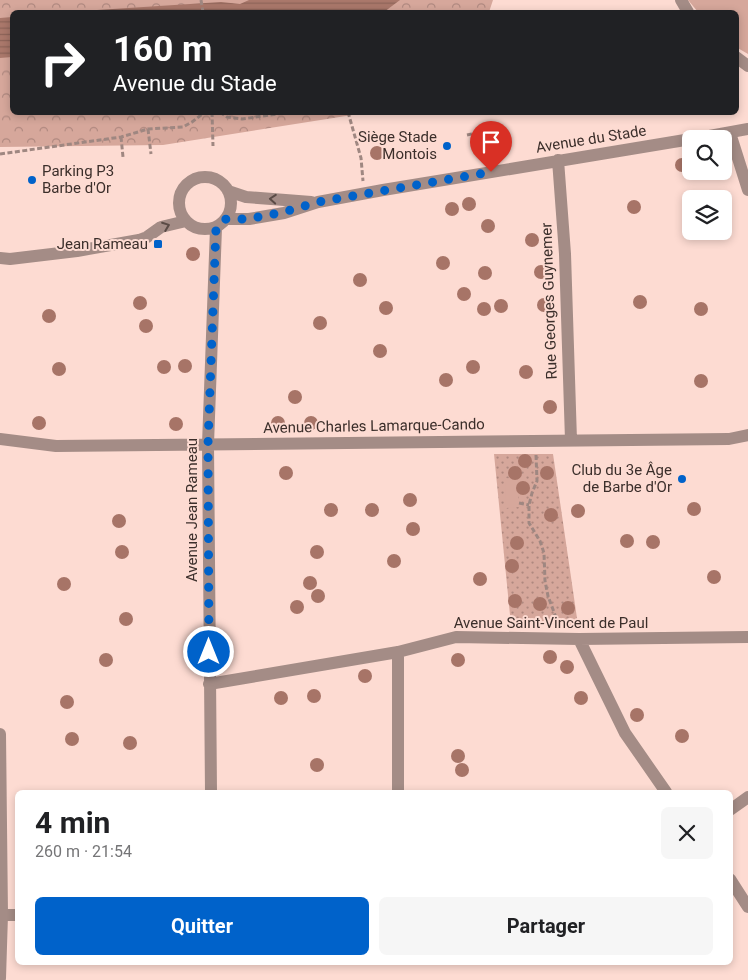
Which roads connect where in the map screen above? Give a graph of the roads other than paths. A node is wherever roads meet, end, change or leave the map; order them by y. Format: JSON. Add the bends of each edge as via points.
{"nodes":[{"id":1,"x":748,"y":129,"type":"edge"},
{"id":2,"x":732,"y":133,"type":"edge"},
{"id":3,"x":732,"y":139,"type":"edge"},
{"id":4,"x":682,"y":141,"type":"edge"},
{"id":5,"x":558,"y":160,"type":"junction"},
{"id":6,"x":748,"y":190,"type":"edge"},
{"id":7,"x":228,"y":191,"type":"junction"},
{"id":8,"x":318,"y":202,"type":"junction"},
{"id":9,"x":226,"y":219,"type":"junction"},
{"id":10,"x":186,"y":221,"type":"junction"},
{"id":11,"x":216,"y":228,"type":"junction"},
{"id":12,"x":0,"y":258,"type":"edge"},
{"id":13,"x":748,"y":435,"type":"edge"},
{"id":14,"x":0,"y":439,"type":"edge"},
{"id":15,"x":571,"y":440,"type":"junction"},
{"id":16,"x":208,"y":444,"type":"junction"},
{"id":17,"x":748,"y":638,"type":"edge"},
{"id":18,"x":578,"y":639,"type":"junction"},
{"id":19,"x":398,"y":652,"type":"junction"},
{"id":20,"x":209,"y":684,"type":"junction"},
{"id":21,"x":0,"y":734,"type":"edge"},
{"id":22,"x":211,"y":790,"type":"edge"},
{"id":23,"x":398,"y":790,"type":"edge"},
{"id":24,"x":665,"y":790,"type":"edge"},
{"id":25,"x":748,"y":797,"type":"edge"},
{"id":26,"x":733,"y":808,"type":"edge"},
{"id":27,"x":733,"y":885,"type":"edge"},
{"id":28,"x":748,"y":907,"type":"edge"},
{"id":29,"x":1,"y":915,"type":"edge"},
{"id":30,"x":15,"y":915,"type":"edge"},
{"id":31,"x":0,"y":978,"type":"edge"}],
"edges":[{"from":1,"to":2,"type":"street","name":"Avenue du Stade"},
{"from":3,"to":6,"type":"street"},
{"from":4,"to":5,"type":"street","name":"Avenue du Stade"},
{"from":5,"to":8,"type":"street","name":"Avenue du Stade"},
{"from":5,"to":15,"type":"street","name":"Rue Georges Guynemer","via":[[565,254]]},
{"from":8,"to":7,"type":"street","name":"Avenue du Stade","one_way":true,"via":[[246,197]]},
{"from":7,"to":9,"type":"street","via":[[231,205]]},
{"from":7,"to":10,"type":"street","via":[[207,177],[189,182],[183,188],[178,204]]},
{"from":8,"to":9,"type":"street","name":"Avenue du Stade","via":[[255,218]]},
{"from":9,"to":11,"type":"street"},
{"from":10,"to":11,"type":"street","via":[[199,229]]},
{"from":12,"to":10,"type":"street","one_way":true,"via":[[77,251],[139,240],[161,227]]},
{"from":11,"to":16,"type":"street","name":"Avenue Jean Rameau"},
{"from":13,"to":15,"type":"street","name":"Avenue Charles Lamarque-Cando","via":[[729,439]]},
{"from":14,"to":16,"type":"street","name":"Avenue Charles Lamarque-Cando","via":[[56,446]]},
{"from":15,"to":16,"type":"street","name":"Avenue Charles Lamarque-Cando"},
{"from":16,"to":20,"type":"street","name":"Avenue Jean Rameau"},
{"from":17,"to":18,"type":"street","name":"Avenue Saint-Vincent de Paul"},
{"from":18,"to":19,"type":"street","name":"Avenue Saint-Vincent de Paul","via":[[456,637]]},
{"from":18,"to":24,"type":"street","via":[[625,733]]},
{"from":19,"to":20,"type":"street","name":"Avenue Saint-Vincent de Paul"},
{"from":19,"to":23,"type":"street"},
{"from":20,"to":22,"type":"street","name":"Avenue Jean Rameau"},
{"from":21,"to":29,"type":"street"},
{"from":25,"to":26,"type":"street"},
{"from":27,"to":28,"type":"street"},
{"from":29,"to":30,"type":"street"},
{"from":29,"to":31,"type":"street"}]}
